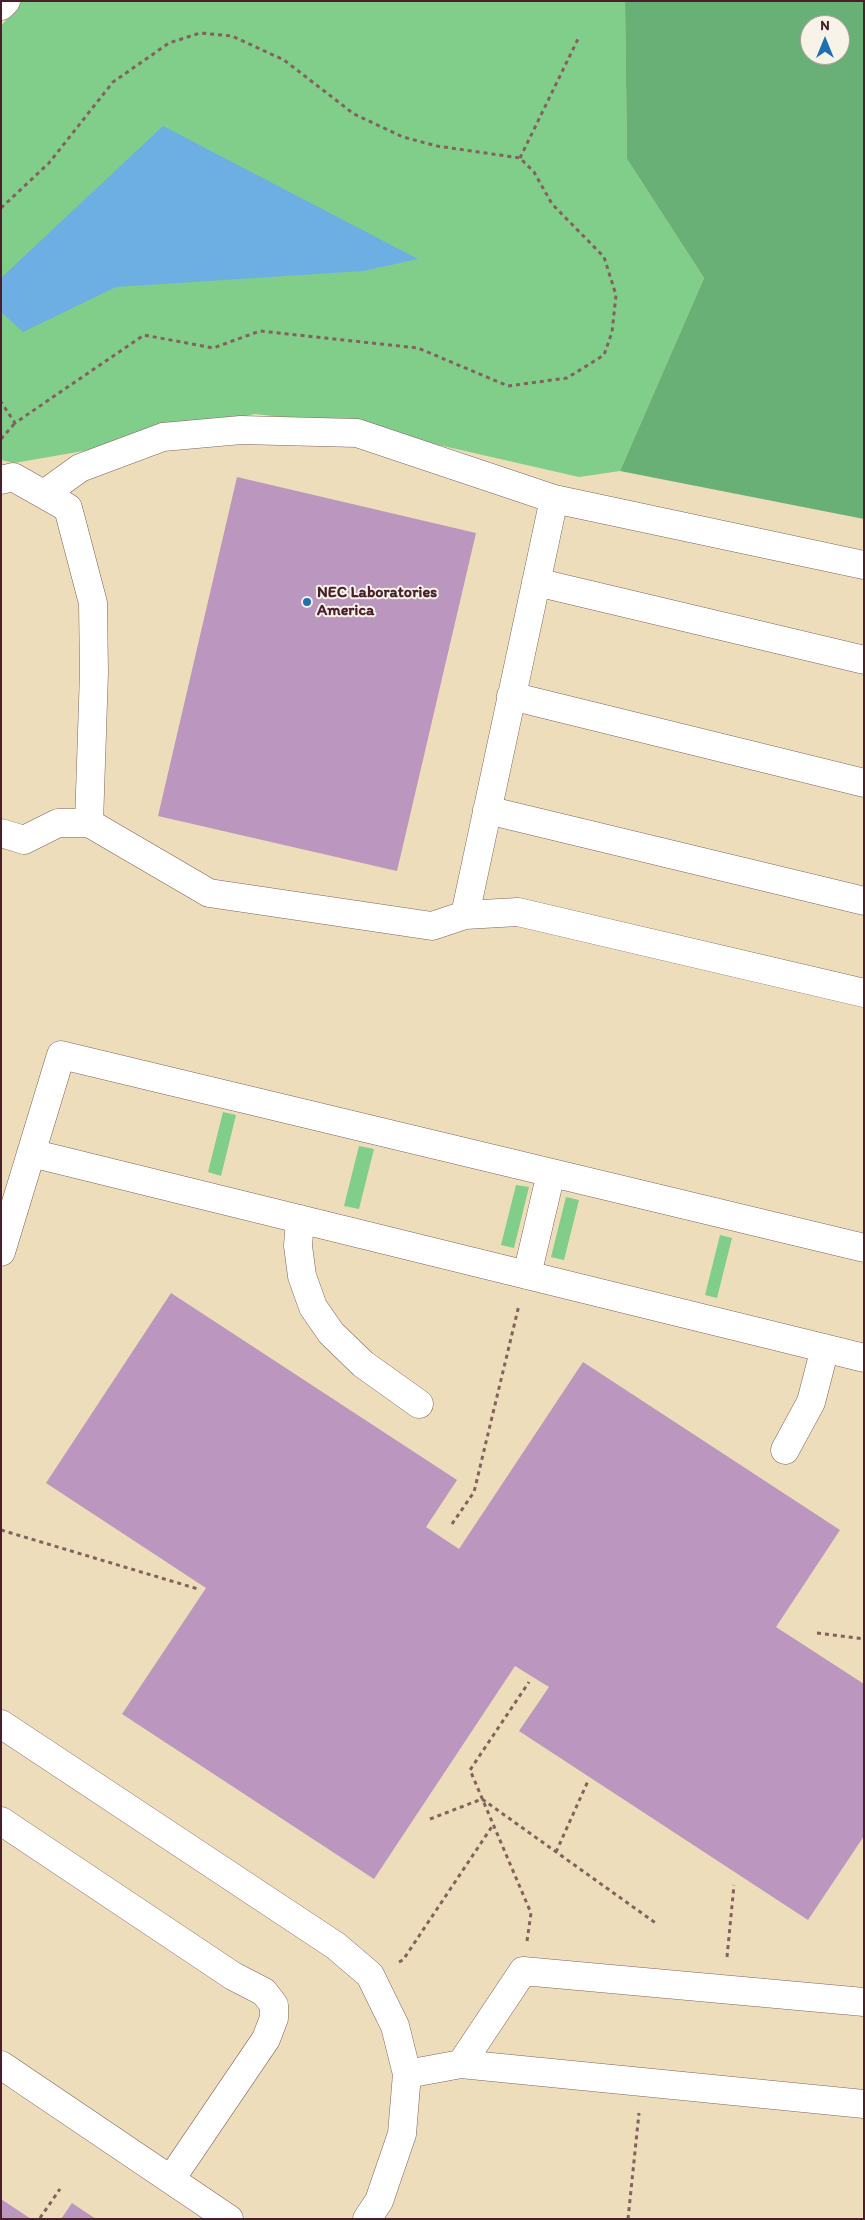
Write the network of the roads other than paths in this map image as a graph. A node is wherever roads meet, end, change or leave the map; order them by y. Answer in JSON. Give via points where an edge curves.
{"nodes":[{"id":1,"x":6,"y":1,"type":"edge"},
{"id":2,"x":1,"y":6,"type":"edge"},
{"id":3,"x":1,"y":480,"type":"edge"},
{"id":4,"x":44,"y":494,"type":"junction"},
{"id":5,"x":554,"y":499,"type":"junction"},
{"id":6,"x":864,"y":566,"type":"edge"},
{"id":7,"x":536,"y":582,"type":"junction"},
{"id":8,"x":864,"y":660,"type":"edge"},
{"id":9,"x":512,"y":696,"type":"junction"},
{"id":10,"x":864,"y":783,"type":"edge"},
{"id":11,"x":487,"y":810,"type":"junction"},
{"id":12,"x":90,"y":823,"type":"junction"},
{"id":13,"x":1,"y":833,"type":"edge"},
{"id":14,"x":864,"y":901,"type":"edge"},
{"id":15,"x":464,"y":915,"type":"junction"},
{"id":16,"x":864,"y":993,"type":"edge"},
{"id":17,"x":32,"y":1153,"type":"junction"},
{"id":18,"x":551,"y":1173,"type":"junction"},
{"id":19,"x":300,"y":1219,"type":"junction"},
{"id":20,"x":864,"y":1248,"type":"edge"},
{"id":21,"x":1,"y":1252,"type":"edge"},
{"id":22,"x":526,"y":1275,"type":"junction"},
{"id":23,"x":824,"y":1348,"type":"junction"},
{"id":24,"x":864,"y":1358,"type":"edge"},
{"id":25,"x":419,"y":1404,"type":"dead end"},
{"id":26,"x":785,"y":1450,"type":"dead end"},
{"id":27,"x":1,"y":1724,"type":"edge"},
{"id":28,"x":1,"y":1821,"type":"edge"},
{"id":29,"x":864,"y":2002,"type":"edge"},
{"id":30,"x":460,"y":2064,"type":"junction"},
{"id":31,"x":1,"y":2065,"type":"edge"},
{"id":32,"x":406,"y":2074,"type":"junction"},
{"id":33,"x":864,"y":2104,"type":"edge"},
{"id":34,"x":171,"y":2180,"type":"junction"},
{"id":35,"x":229,"y":2219,"type":"edge"},
{"id":36,"x":368,"y":2219,"type":"edge"}],
"edges":[{"from":1,"to":2,"type":"street"},
{"from":3,"to":4,"type":"street","via":[[13,477]]},
{"from":4,"to":5,"type":"street","via":[[80,468],[163,437],[241,430],[357,433]]},
{"from":4,"to":12,"type":"street","via":[[68,508],[93,603]]},
{"from":5,"to":6,"type":"street"},
{"from":5,"to":7,"type":"street"},
{"from":7,"to":8,"type":"street"},
{"from":7,"to":9,"type":"street"},
{"from":9,"to":10,"type":"street"},
{"from":9,"to":11,"type":"street"},
{"from":11,"to":14,"type":"street"},
{"from":11,"to":15,"type":"street"},
{"from":12,"to":13,"type":"street","via":[[58,823],[24,840]]},
{"from":12,"to":15,"type":"street","via":[[209,893],[432,926]]},
{"from":15,"to":16,"type":"street","via":[[518,912]]},
{"from":17,"to":18,"type":"street","via":[[61,1055]]},
{"from":17,"to":19,"type":"street"},
{"from":17,"to":21,"type":"street"},
{"from":18,"to":20,"type":"street"},
{"from":18,"to":22,"type":"street"},
{"from":19,"to":22,"type":"street"},
{"from":19,"to":25,"type":"street","via":[[298,1246],[302,1276],[313,1307],[331,1333],[363,1364]]},
{"from":22,"to":23,"type":"street"},
{"from":23,"to":24,"type":"street"},
{"from":23,"to":26,"type":"street","via":[[811,1402]]},
{"from":27,"to":32,"type":"street","via":[[336,1946],[370,1975],[395,2026]]},
{"from":28,"to":34,"type":"street","via":[[232,1976],[264,1992],[274,2005],[274,2018],[266,2039]]},
{"from":29,"to":30,"type":"street","via":[[523,1971]]},
{"from":30,"to":32,"type":"street"},
{"from":30,"to":33,"type":"street"},
{"from":31,"to":34,"type":"street"},
{"from":32,"to":36,"type":"street","via":[[402,2134],[379,2202]]},
{"from":34,"to":35,"type":"street"}]}
